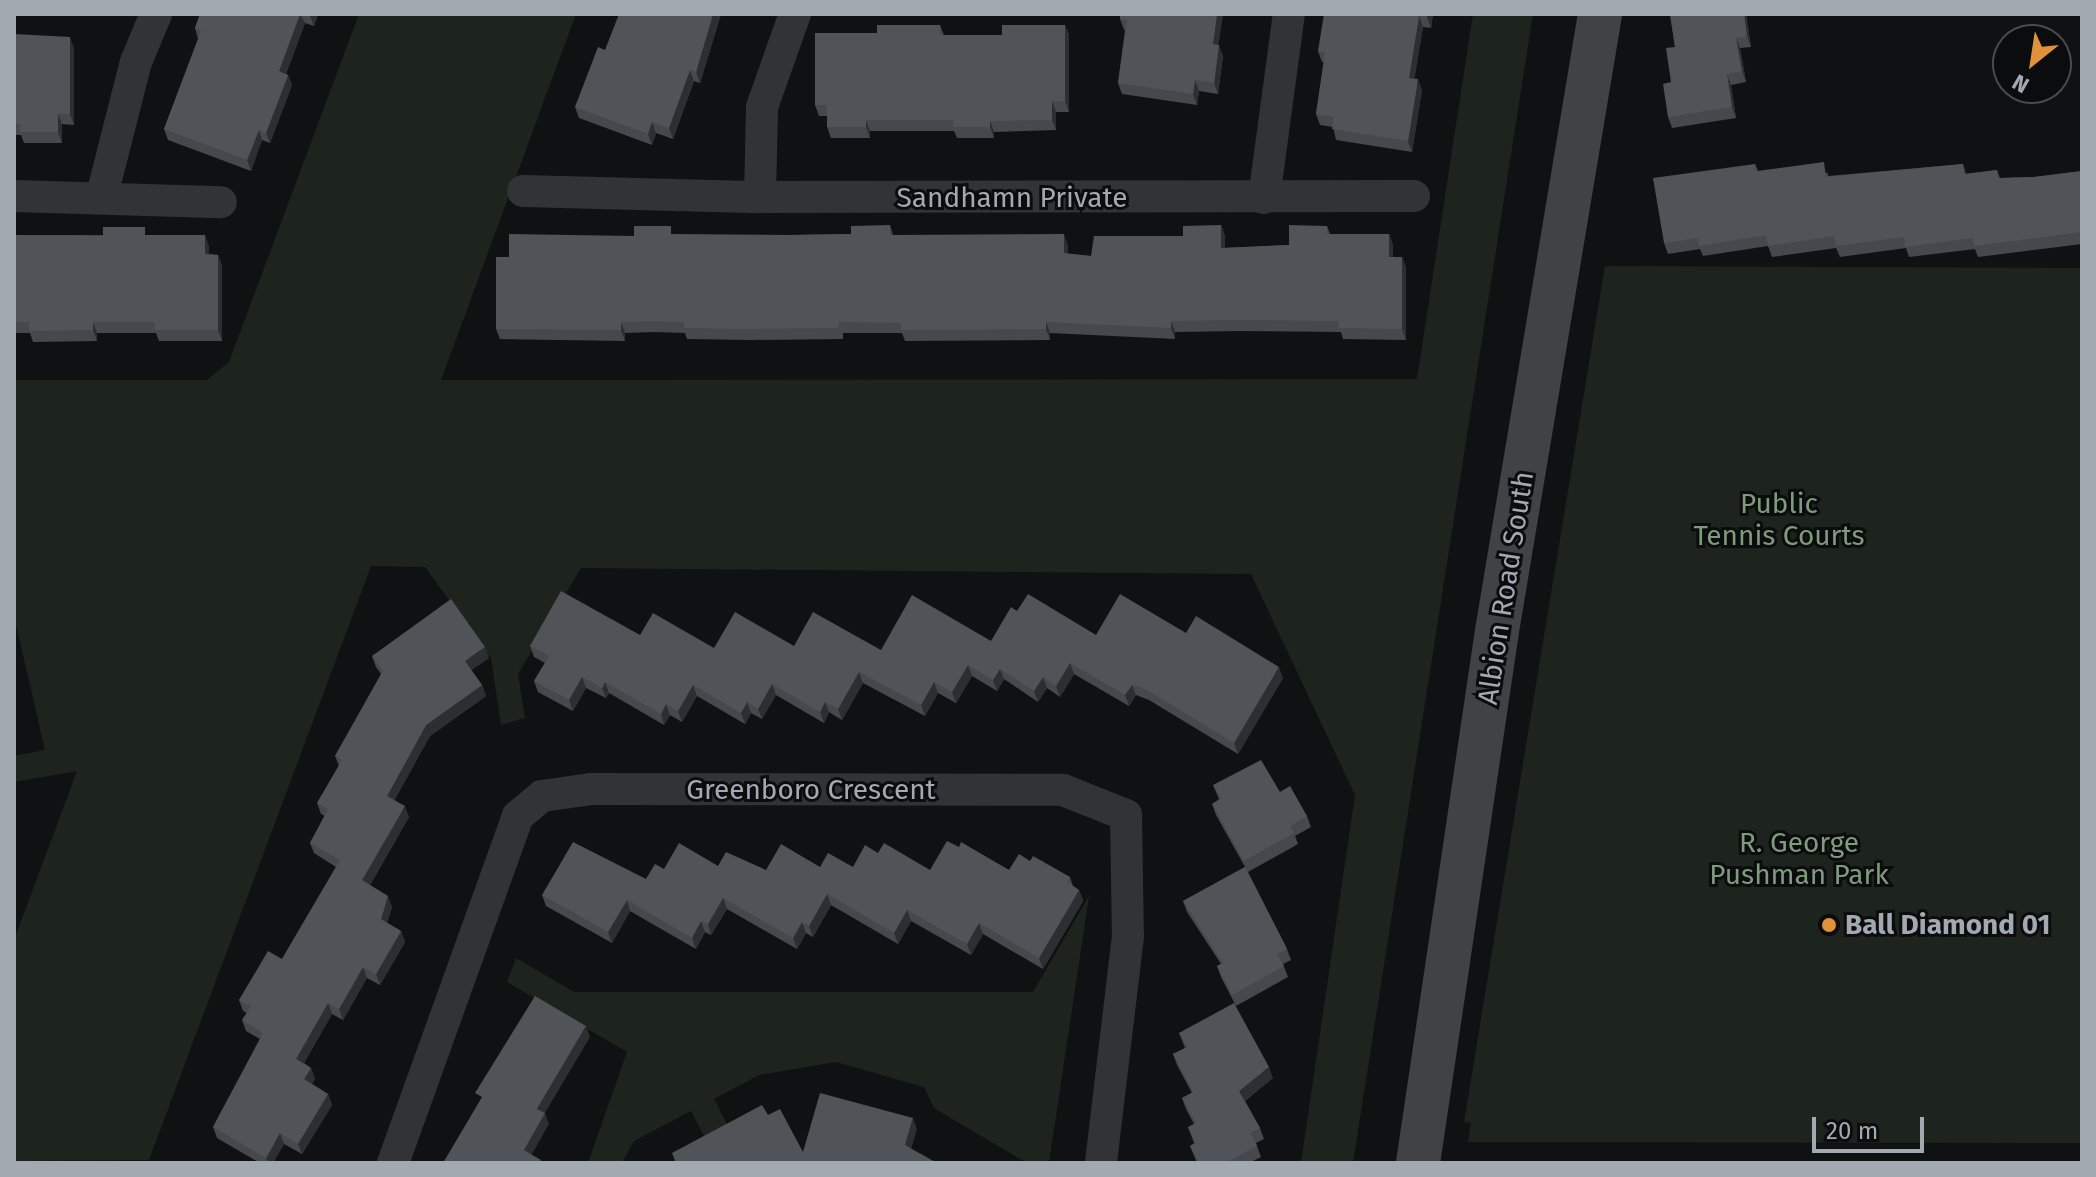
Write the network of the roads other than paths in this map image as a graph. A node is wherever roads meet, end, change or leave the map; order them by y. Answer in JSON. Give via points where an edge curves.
{"nodes":[{"id":1,"x":156,"y":14,"type":"edge"},
{"id":2,"x":795,"y":14,"type":"edge"},
{"id":3,"x":1289,"y":14,"type":"edge"},
{"id":4,"x":1600,"y":14,"type":"edge"},
{"id":5,"x":523,"y":191,"type":"dead end"},
{"id":6,"x":102,"y":195,"type":"junction"},
{"id":7,"x":14,"y":196,"type":"edge"},
{"id":8,"x":1414,"y":196,"type":"dead end"},
{"id":9,"x":760,"y":197,"type":"junction"},
{"id":10,"x":1264,"y":198,"type":"junction"},
{"id":11,"x":221,"y":202,"type":"dead end"},
{"id":12,"x":393,"y":1163,"type":"edge"},
{"id":13,"x":1101,"y":1163,"type":"edge"},
{"id":14,"x":1418,"y":1163,"type":"edge"}],
"edges":[{"from":1,"to":6,"type":"street","via":[[136,62]]},
{"from":2,"to":9,"type":"street","via":[[762,107]]},
{"from":3,"to":10,"type":"street"},
{"from":4,"to":14,"type":"street","name":"Albion Road South","via":[[1497,631]]},
{"from":5,"to":9,"type":"street","name":"Sandhamn Private"},
{"from":6,"to":7,"type":"street"},
{"from":6,"to":11,"type":"street"},
{"from":8,"to":10,"type":"street","name":"Sandhamn Private"},
{"from":9,"to":10,"type":"street","name":"Sandhamn Private"},
{"from":12,"to":13,"type":"street","name":"Greenboro Crescent","via":[[518,816],[542,796],[607,789],[1063,790],[1126,815],[1128,936]]}]}
